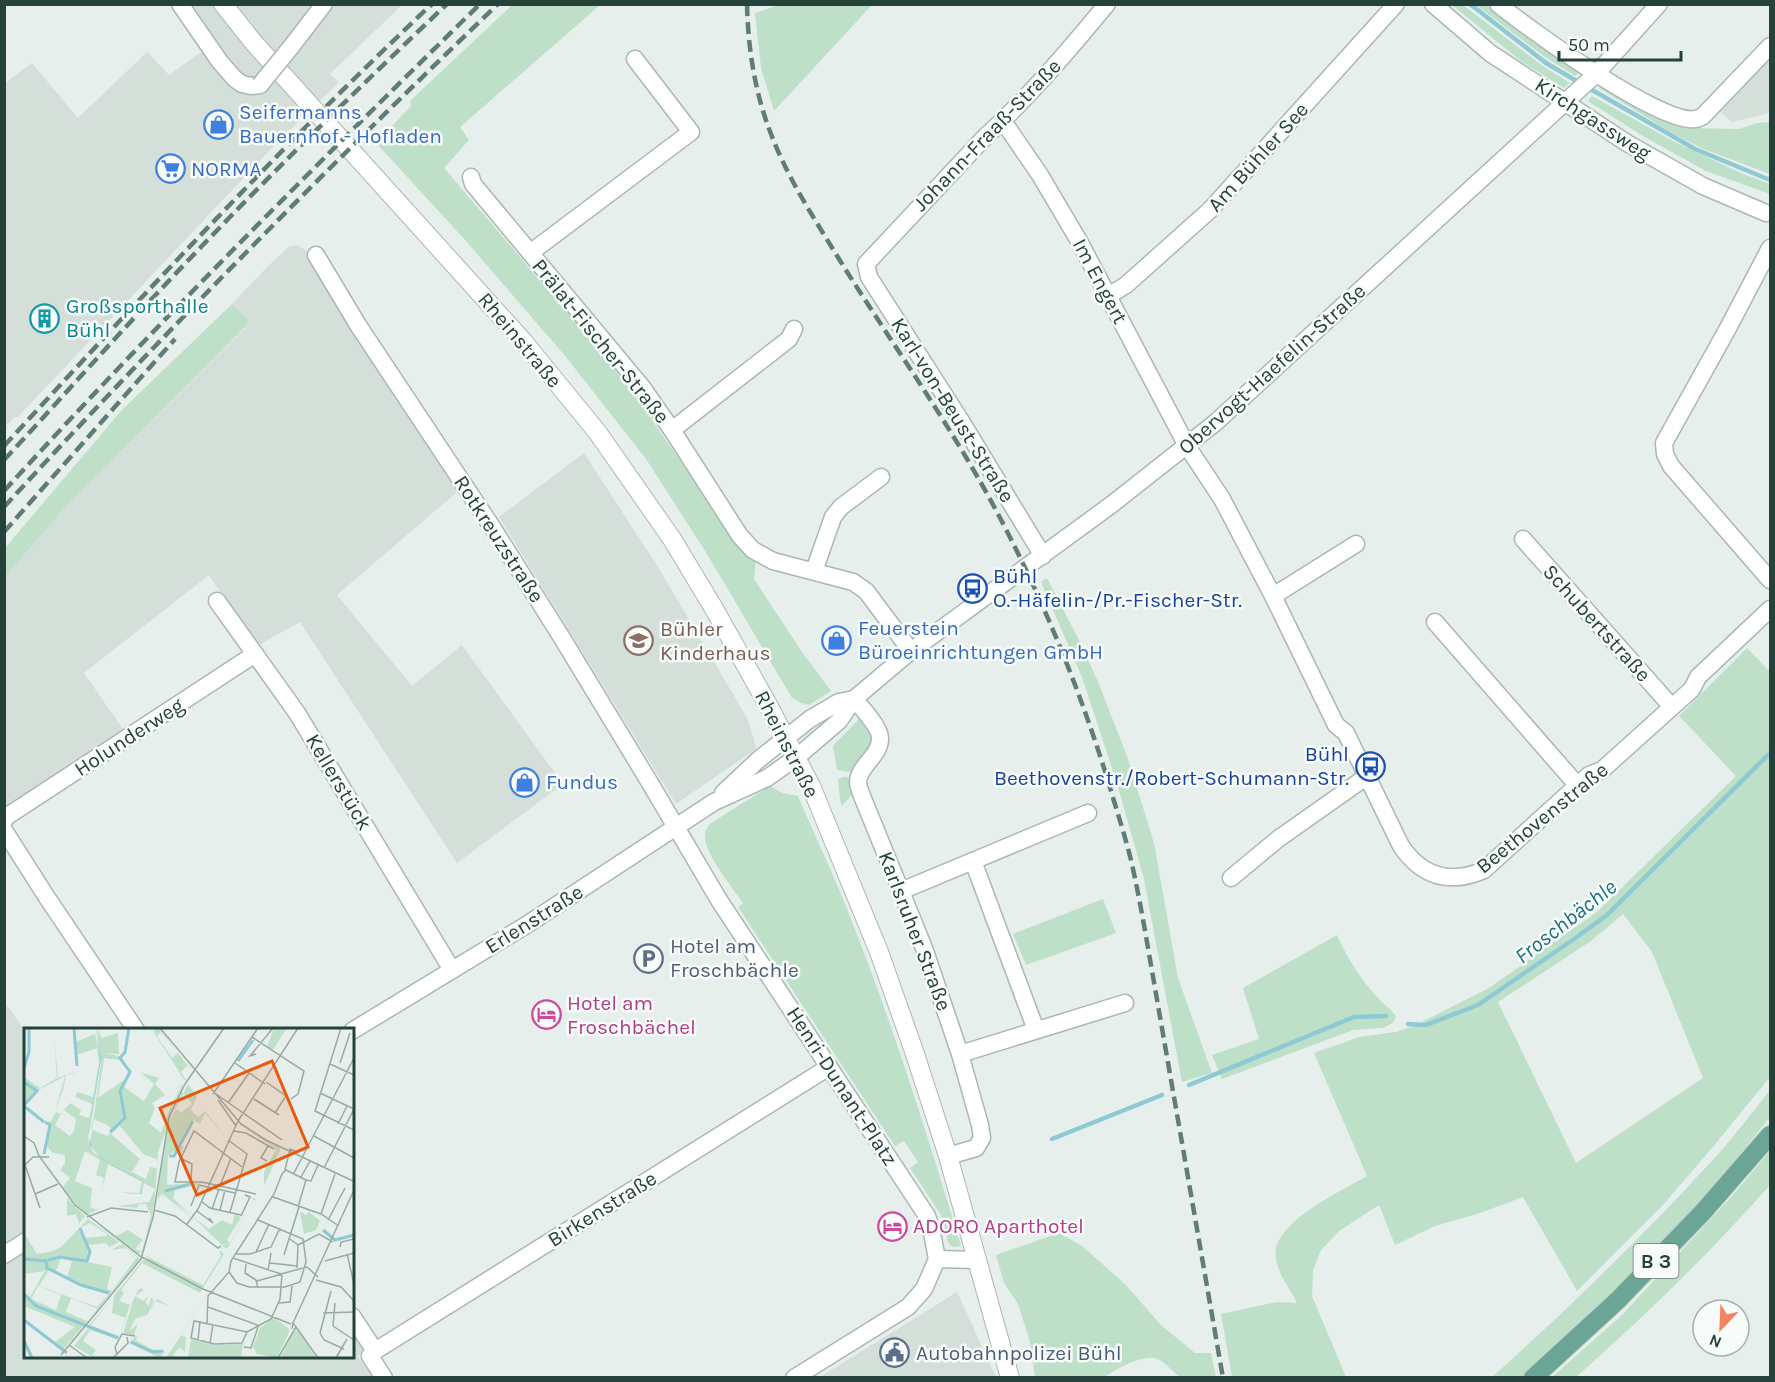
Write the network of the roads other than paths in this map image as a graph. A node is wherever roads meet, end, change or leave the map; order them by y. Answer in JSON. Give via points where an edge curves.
{"nodes":[{"id":1,"x":180,"y":4,"type":"edge"},
{"id":2,"x":223,"y":4,"type":"edge"},
{"id":3,"x":324,"y":4,"type":"edge"},
{"id":4,"x":1107,"y":4,"type":"edge"},
{"id":5,"x":1396,"y":4,"type":"edge"},
{"id":6,"x":1433,"y":4,"type":"edge"},
{"id":7,"x":1498,"y":4,"type":"edge"},
{"id":8,"x":1659,"y":4,"type":"edge"},
{"id":9,"x":1770,"y":46,"type":"edge"},
{"id":10,"x":635,"y":58,"type":"dead end"},
{"id":11,"x":1593,"y":76,"type":"junction"},
{"id":12,"x":1569,"y":99,"type":"junction"},
{"id":13,"x":1003,"y":121,"type":"junction"},
{"id":14,"x":471,"y":177,"type":"dead end"},
{"id":15,"x":1769,"y":216,"type":"edge"},
{"id":16,"x":1770,"y":248,"type":"edge"},
{"id":17,"x":530,"y":252,"type":"junction"},
{"id":18,"x":316,"y":255,"type":"dead end"},
{"id":19,"x":866,"y":264,"type":"joint"},
{"id":20,"x":1108,"y":296,"type":"junction"},
{"id":21,"x":794,"y":329,"type":"dead end"},
{"id":22,"x":672,"y":430,"type":"junction"},
{"id":23,"x":1187,"y":446,"type":"junction"},
{"id":24,"x":881,"y":477,"type":"dead end"},
{"id":25,"x":1523,"y":539,"type":"dead end"},
{"id":26,"x":1356,"y":544,"type":"dead end"},
{"id":27,"x":1043,"y":556,"type":"junction"},
{"id":28,"x":814,"y":571,"type":"junction"},
{"id":29,"x":1770,"y":580,"type":"edge"},
{"id":30,"x":1273,"y":596,"type":"junction"},
{"id":31,"x":217,"y":601,"type":"dead end"},
{"id":32,"x":1770,"y":609,"type":"edge"},
{"id":33,"x":1435,"y":622,"type":"dead end"},
{"id":34,"x":911,"y":651,"type":"junction"},
{"id":35,"x":255,"y":654,"type":"junction"},
{"id":36,"x":854,"y":699,"type":"junction"},
{"id":37,"x":1672,"y":707,"type":"junction"},
{"id":38,"x":786,"y":737,"type":"junction"},
{"id":39,"x":797,"y":757,"type":"junction"},
{"id":40,"x":1366,"y":777,"type":"junction"},
{"id":41,"x":1578,"y":786,"type":"junction"},
{"id":42,"x":714,"y":802,"type":"junction"},
{"id":43,"x":1088,"y":813,"type":"dead end"},
{"id":44,"x":4,"y":821,"type":"edge"},
{"id":45,"x":676,"y":828,"type":"junction"},
{"id":46,"x":4,"y":830,"type":"edge"},
{"id":47,"x":973,"y":861,"type":"junction"},
{"id":48,"x":1231,"y":878,"type":"dead end"},
{"id":49,"x":901,"y":891,"type":"junction"},
{"id":50,"x":452,"y":970,"type":"junction"},
{"id":51,"x":1125,"y":1003,"type":"dead end"},
{"id":52,"x":135,"y":1028,"type":"edge"},
{"id":53,"x":354,"y":1030,"type":"edge"},
{"id":54,"x":1036,"y":1030,"type":"junction"},
{"id":55,"x":960,"y":1053,"type":"junction"},
{"id":56,"x":830,"y":1067,"type":"junction"},
{"id":57,"x":1770,"y":1135,"type":"edge"},
{"id":58,"x":948,"y":1156,"type":"junction"},
{"id":59,"x":24,"y":1242,"type":"edge"},
{"id":60,"x":4,"y":1255,"type":"edge"},
{"id":61,"x":937,"y":1259,"type":"junction"},
{"id":62,"x":977,"y":1260,"type":"junction"},
{"id":63,"x":354,"y":1319,"type":"edge"},
{"id":64,"x":375,"y":1352,"type":"junction"},
{"id":65,"x":384,"y":1377,"type":"edge"},
{"id":66,"x":794,"y":1377,"type":"edge"},
{"id":67,"x":1010,"y":1377,"type":"edge"},
{"id":68,"x":1533,"y":1377,"type":"edge"}],
"edges":[{"from":1,"to":3,"type":"street","bridge":true,"via":[[220,62],[235,79],[251,87],[260,85]]},
{"from":2,"to":38,"type":"street","name":"Rheinstraße","via":[[523,341],[598,434],[672,539]]},
{"from":4,"to":13,"type":"street","name":"Johann-Fraaß-Straße"},
{"from":5,"to":20,"type":"street","name":"Am Bühler See","via":[[1210,210],[1126,285]]},
{"from":6,"to":12,"type":"street","name":"Kirchgassweg","via":[[1490,53]]},
{"from":7,"to":11,"type":"street"},
{"from":8,"to":11,"type":"street","name":"Obervogt-Haefelin-Straße"},
{"from":9,"to":11,"type":"street","via":[[1703,116],[1694,120],[1666,113]]},
{"from":10,"to":17,"type":"street","name":"Prälat-Fischer-Straße","via":[[691,132]]},
{"from":11,"to":12,"type":"street","name":"Obervogt-Haefelin-Straße"},
{"from":12,"to":15,"type":"street","name":"Kirchgassweg","via":[[1627,143],[1689,179]]},
{"from":12,"to":23,"type":"street","name":"Obervogt-Haefelin-Straße"},
{"from":13,"to":19,"type":"street","name":"Johann-Fraaß-Straße"},
{"from":13,"to":20,"type":"street","name":"Im Engert","via":[[1041,176]]},
{"from":14,"to":17,"type":"street","name":"Prälat-Fischer-Straße"},
{"from":16,"to":29,"type":"street","via":[[1664,443],[1671,466]]},
{"from":17,"to":22,"type":"street","name":"Prälat-Fischer-Straße","via":[[642,387]]},
{"from":18,"to":45,"type":"street","name":"Rotkreuzstraße","via":[[562,638]]},
{"from":19,"to":27,"type":"street","name":"Karl-von-Beust-Straße","via":[[869,277]]},
{"from":20,"to":23,"type":"street","name":"Im Engert"},
{"from":21,"to":22,"type":"street","name":"Prälat-Fischer-Straße","via":[[789,339]]},
{"from":22,"to":28,"type":"street","name":"Prälat-Fischer-Straße","via":[[753,550],[773,561]]},
{"from":23,"to":27,"type":"street","name":"Obervogt-Haefelin-Straße"},
{"from":23,"to":30,"type":"street","name":"Beethovenstraße","via":[[1222,499]]},
{"from":24,"to":28,"type":"street","via":[[833,517]]},
{"from":25,"to":37,"type":"street","name":"Schubertstraße"},
{"from":26,"to":30,"type":"street"},
{"from":27,"to":34,"type":"street","name":"Obervogt-Haefelin-Straße"},
{"from":28,"to":34,"type":"street","name":"Prälat-Fischer-Straße","via":[[853,582],[866,591]]},
{"from":30,"to":40,"type":"street","name":"Beethovenstraße"},
{"from":31,"to":35,"type":"street","name":"Kellerstück"},
{"from":32,"to":37,"type":"street","name":"Beethovenstraße"},
{"from":33,"to":41,"type":"street"},
{"from":34,"to":36,"type":"street","name":"Obervogt-Haefelin-Straße"},
{"from":35,"to":44,"type":"street","name":"Holunderweg"},
{"from":35,"to":50,"type":"street","name":"Kellerstück","via":[[297,713]]},
{"from":36,"to":38,"type":"street","name":"Obervogt-Haefelin-Straße","via":[[839,702]]},
{"from":36,"to":39,"type":"street","name":"Obervogt-Haefelin-Straße","via":[[839,721]]},
{"from":36,"to":49,"type":"street","name":"Karlsruher Straße","via":[[880,739],[858,783]]},
{"from":37,"to":41,"type":"street","name":"Beethovenstraße","via":[[1602,770],[1589,775]]},
{"from":38,"to":39,"type":"street","name":"Rheinstraße"},
{"from":38,"to":42,"type":"street","name":"Erlenstraße"},
{"from":39,"to":42,"type":"street","name":"Erlenstraße","via":[[766,778]]},
{"from":39,"to":58,"type":"street","name":"Rheinstraße","via":[[879,952]]},
{"from":40,"to":41,"type":"street","name":"Beethovenstraße","via":[[1410,858],[1427,871],[1454,879],[1484,870]]},
{"from":40,"to":48,"type":"street","via":[[1278,839]]},
{"from":42,"to":45,"type":"street","name":"Erlenstraße"},
{"from":43,"to":47,"type":"street"},
{"from":45,"to":50,"type":"street","name":"Erlenstraße"},
{"from":45,"to":56,"type":"street","name":"Henri-Dunant-Platz"},
{"from":46,"to":52,"type":"street"},
{"from":47,"to":49,"type":"street"},
{"from":47,"to":54,"type":"street"},
{"from":49,"to":55,"type":"street","name":"Karlsruher Straße"},
{"from":50,"to":53,"type":"street","name":"Erlenstraße"},
{"from":51,"to":54,"type":"street"},
{"from":54,"to":55,"type":"street"},
{"from":55,"to":58,"type":"street","name":"Karlsruher Straße","via":[[982,1138],[976,1148]]},
{"from":56,"to":61,"type":"street","name":"Henri-Dunant-Platz","via":[[927,1216]]},
{"from":56,"to":64,"type":"street","name":"Birkenstraße"},
{"from":57,"to":68,"type":"main road","number":"B 3","via":[[1617,1301]]},
{"from":58,"to":62,"type":"street","name":"Rheinstraße"},
{"from":59,"to":60,"type":"street"},
{"from":61,"to":62,"type":"street"},
{"from":61,"to":66,"type":"street","via":[[924,1289],[908,1307]]},
{"from":62,"to":67,"type":"street","name":"Rheinstraße"},
{"from":63,"to":64,"type":"street"},
{"from":64,"to":65,"type":"street","via":[[370,1356]]}]}
